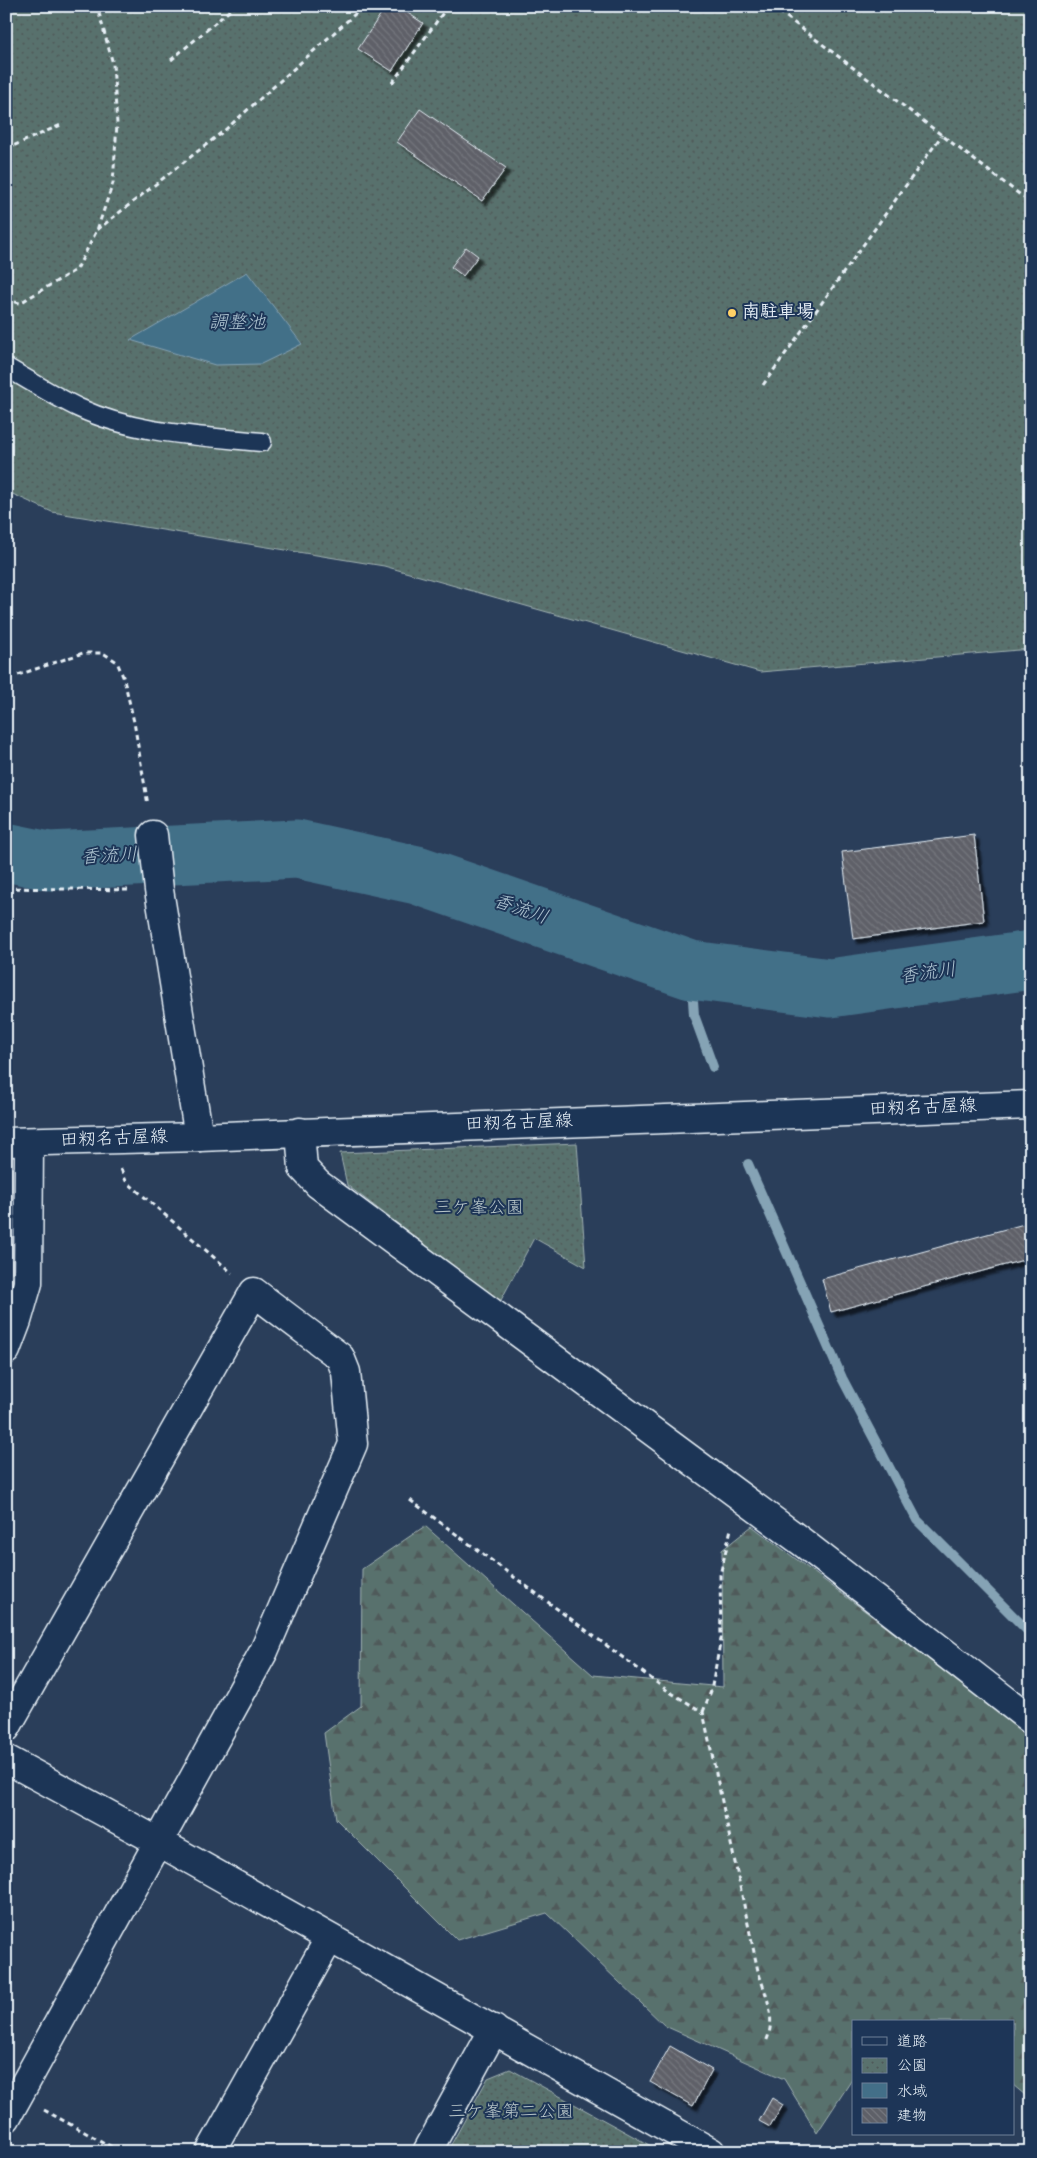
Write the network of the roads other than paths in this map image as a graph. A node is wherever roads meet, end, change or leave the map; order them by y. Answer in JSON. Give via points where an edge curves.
{"nodes":[{"id":1,"x":6,"y":366,"type":"edge"},
{"id":2,"x":262,"y":442,"type":"dead end"},
{"id":3,"x":153,"y":835,"type":"road end"},
{"id":4,"x":1031,"y":1105,"type":"edge"},
{"id":5,"x":300,"y":1132,"type":"junction"},
{"id":6,"x":198,"y":1137,"type":"junction"},
{"id":7,"x":18,"y":1142,"type":"edge"},
{"id":8,"x":6,"y":1350,"type":"edge"},
{"id":9,"x":1031,"y":1720,"type":"edge"},
{"id":10,"x":6,"y":1728,"type":"edge"},
{"id":11,"x":6,"y":1759,"type":"edge"},
{"id":12,"x":159,"y":1842,"type":"junction"},
{"id":13,"x":330,"y":1938,"type":"junction"},
{"id":14,"x":494,"y":2029,"type":"junction"},
{"id":15,"x":12,"y":2107,"type":"edge"},
{"id":16,"x":210,"y":2152,"type":"edge"},
{"id":17,"x":426,"y":2152,"type":"edge"},
{"id":18,"x":711,"y":2152,"type":"edge"}],
"edges":[{"from":1,"to":2,"type":"lane","via":[[80,408],[122,422],[188,436]]},
{"from":3,"to":6,"type":"street"},
{"from":4,"to":5,"type":"street","name":"田籾名古屋線"},
{"from":5,"to":6,"type":"street","name":"田籾名古屋線"},
{"from":5,"to":9,"type":"street","via":[[303,1168],[318,1184],[802,1542]]},
{"from":6,"to":7,"type":"street","name":"田籾名古屋線"},
{"from":7,"to":8,"type":"street","via":[[28,1283]]},
{"from":10,"to":12,"type":"street","via":[[254,1292],[340,1357],[346,1372],[353,1444],[264,1651]]},
{"from":11,"to":12,"type":"street"},
{"from":12,"to":13,"type":"street"},
{"from":12,"to":15,"type":"street"},
{"from":13,"to":14,"type":"street"},
{"from":13,"to":16,"type":"street"},
{"from":14,"to":17,"type":"street"},
{"from":14,"to":18,"type":"street"}]}
